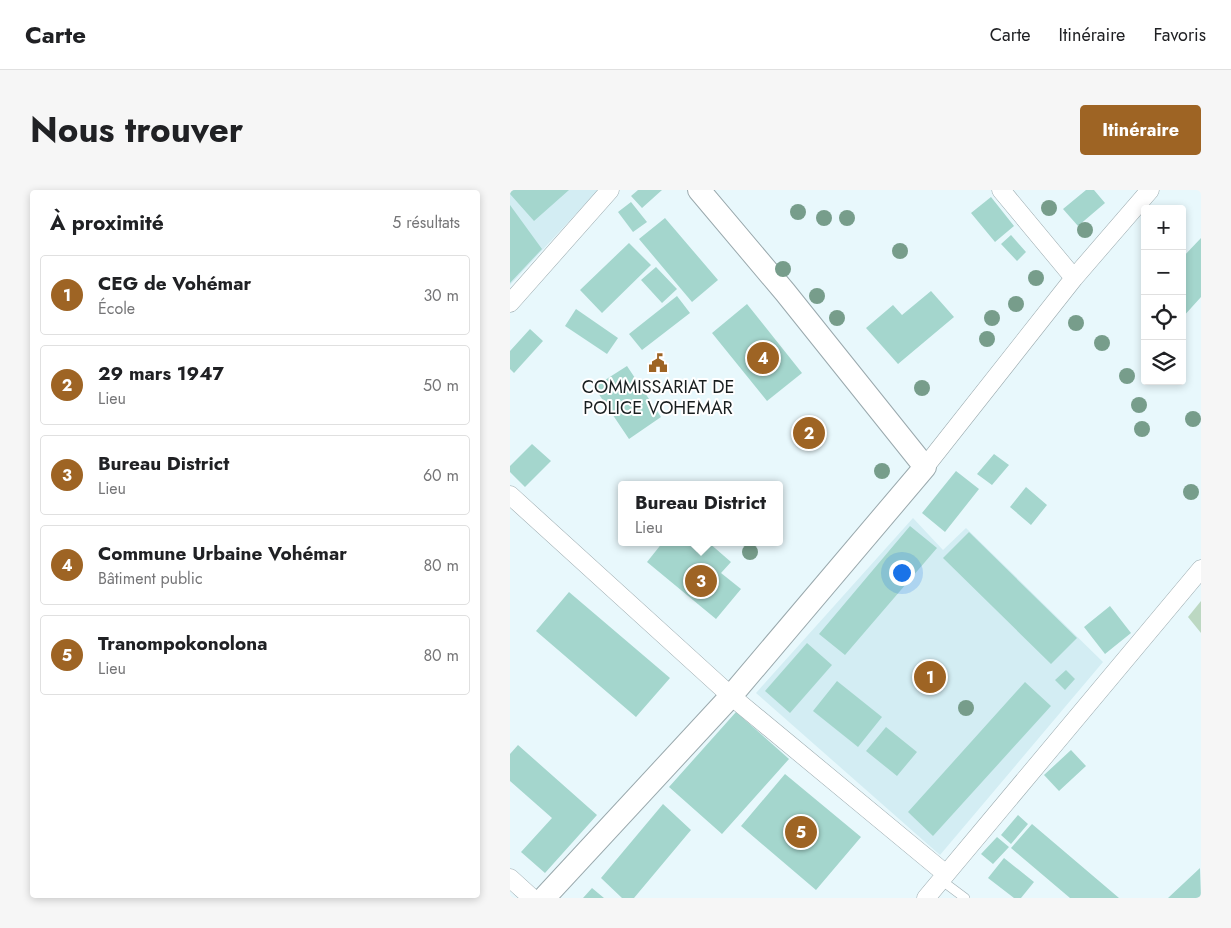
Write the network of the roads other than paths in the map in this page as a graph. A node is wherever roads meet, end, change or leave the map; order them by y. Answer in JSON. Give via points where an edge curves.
{"nodes":[{"id":1,"x":610,"y":190,"type":"edge"},
{"id":2,"x":699,"y":190,"type":"edge"},
{"id":3,"x":1002,"y":190,"type":"edge"},
{"id":4,"x":1150,"y":190,"type":"edge"},
{"id":5,"x":1074,"y":278,"type":"junction"},
{"id":6,"x":510,"y":303,"type":"edge"},
{"id":7,"x":925,"y":466,"type":"junction"},
{"id":8,"x":510,"y":495,"type":"edge"},
{"id":9,"x":1201,"y":569,"type":"edge"},
{"id":10,"x":730,"y":696,"type":"junction"},
{"id":11,"x":944,"y":877,"type":"junction"},
{"id":12,"x":510,"y":878,"type":"edge"},
{"id":13,"x":532,"y":898,"type":"edge"},
{"id":14,"x":544,"y":898,"type":"edge"},
{"id":15,"x":926,"y":898,"type":"edge"},
{"id":16,"x":965,"y":898,"type":"edge"}],
"edges":[{"from":1,"to":6,"type":"street"},
{"from":2,"to":7,"type":"street"},
{"from":3,"to":5,"type":"street"},
{"from":4,"to":5,"type":"street"},
{"from":5,"to":7,"type":"street"},
{"from":7,"to":10,"type":"street"},
{"from":8,"to":10,"type":"street"},
{"from":9,"to":11,"type":"street"},
{"from":10,"to":11,"type":"street"},
{"from":10,"to":14,"type":"street"},
{"from":11,"to":15,"type":"street"},
{"from":11,"to":16,"type":"lane"},
{"from":12,"to":13,"type":"street"}]}
